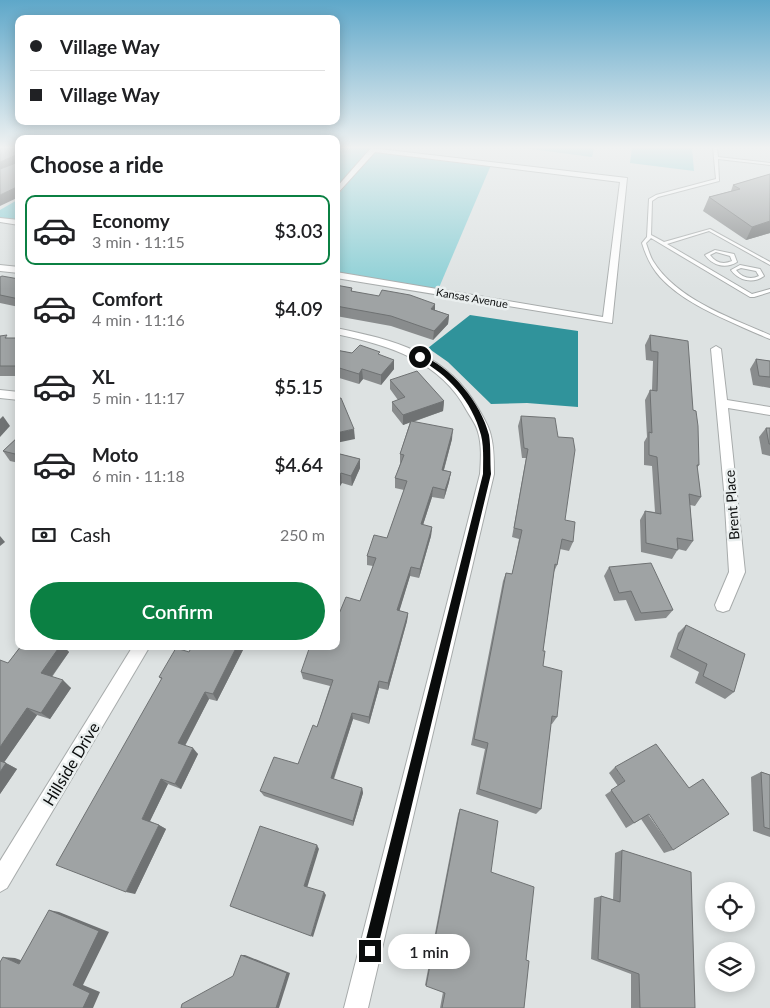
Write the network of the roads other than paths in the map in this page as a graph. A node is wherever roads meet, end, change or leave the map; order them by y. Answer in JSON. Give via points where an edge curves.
{"nodes":[{"id":1,"x":622,"y":195,"type":"edge"},
{"id":2,"x":662,"y":195,"type":"edge"},
{"id":3,"x":3,"y":220,"type":"dead end"},
{"id":4,"x":15,"y":222,"type":"edge"},
{"id":5,"x":649,"y":235,"type":"junction"},
{"id":6,"x":664,"y":243,"type":"junction"},
{"id":7,"x":770,"y":264,"type":"edge"},
{"id":8,"x":735,"y":265,"type":"junction"},
{"id":9,"x":0,"y":268,"type":"edge"},
{"id":10,"x":15,"y":270,"type":"edge"},
{"id":11,"x":712,"y":273,"type":"junction"},
{"id":12,"x":340,"y":275,"type":"edge"},
{"id":13,"x":770,"y":290,"type":"edge"},
{"id":14,"x":340,"y":332,"type":"edge"},
{"id":15,"x":770,"y":336,"type":"edge"},
{"id":16,"x":716,"y":349,"type":"dead end"},
{"id":17,"x":0,"y":394,"type":"edge"},
{"id":18,"x":15,"y":396,"type":"edge"},
{"id":19,"x":723,"y":403,"type":"junction"},
{"id":20,"x":770,"y":411,"type":"edge"},
{"id":21,"x":722,"y":605,"type":"dead end"},
{"id":22,"x":140,"y":650,"type":"edge"},
{"id":23,"x":0,"y":881,"type":"edge"},
{"id":24,"x":356,"y":1008,"type":"edge"}],
"edges":[{"from":1,"to":12,"type":"street","name":"Kansas Avenue","via":[[608,321]]},
{"from":2,"to":5,"type":"lane","via":[[650,200]]},
{"from":3,"to":4,"type":"street"},
{"from":5,"to":6,"type":"lane"},
{"from":5,"to":15,"type":"lane","via":[[644,243],[646,255],[671,285],[695,301]]},
{"from":6,"to":7,"type":"lane","via":[[708,230]]},
{"from":6,"to":11,"type":"lane"},
{"from":8,"to":8,"type":"lane","via":[[736,259],[728,253],[714,251],[708,255],[717,263]]},
{"from":8,"to":8,"type":"lane","via":[[733,270],[739,276],[753,280],[762,276],[754,268]]},
{"from":8,"to":11,"type":"lane"},
{"from":9,"to":10,"type":"street"},
{"from":11,"to":13,"type":"lane","via":[[752,296]]},
{"from":14,"to":24,"type":"street","via":[[401,347],[436,365],[451,378],[464,392],[485,435],[487,474]]},
{"from":16,"to":19,"type":"street","name":"Brent Place"},
{"from":17,"to":18,"type":"street"},
{"from":19,"to":20,"type":"street"},
{"from":19,"to":21,"type":"street","name":"Brent Place","via":[[736,572]]},
{"from":22,"to":23,"type":"street","name":"Hillside Drive"}]}
